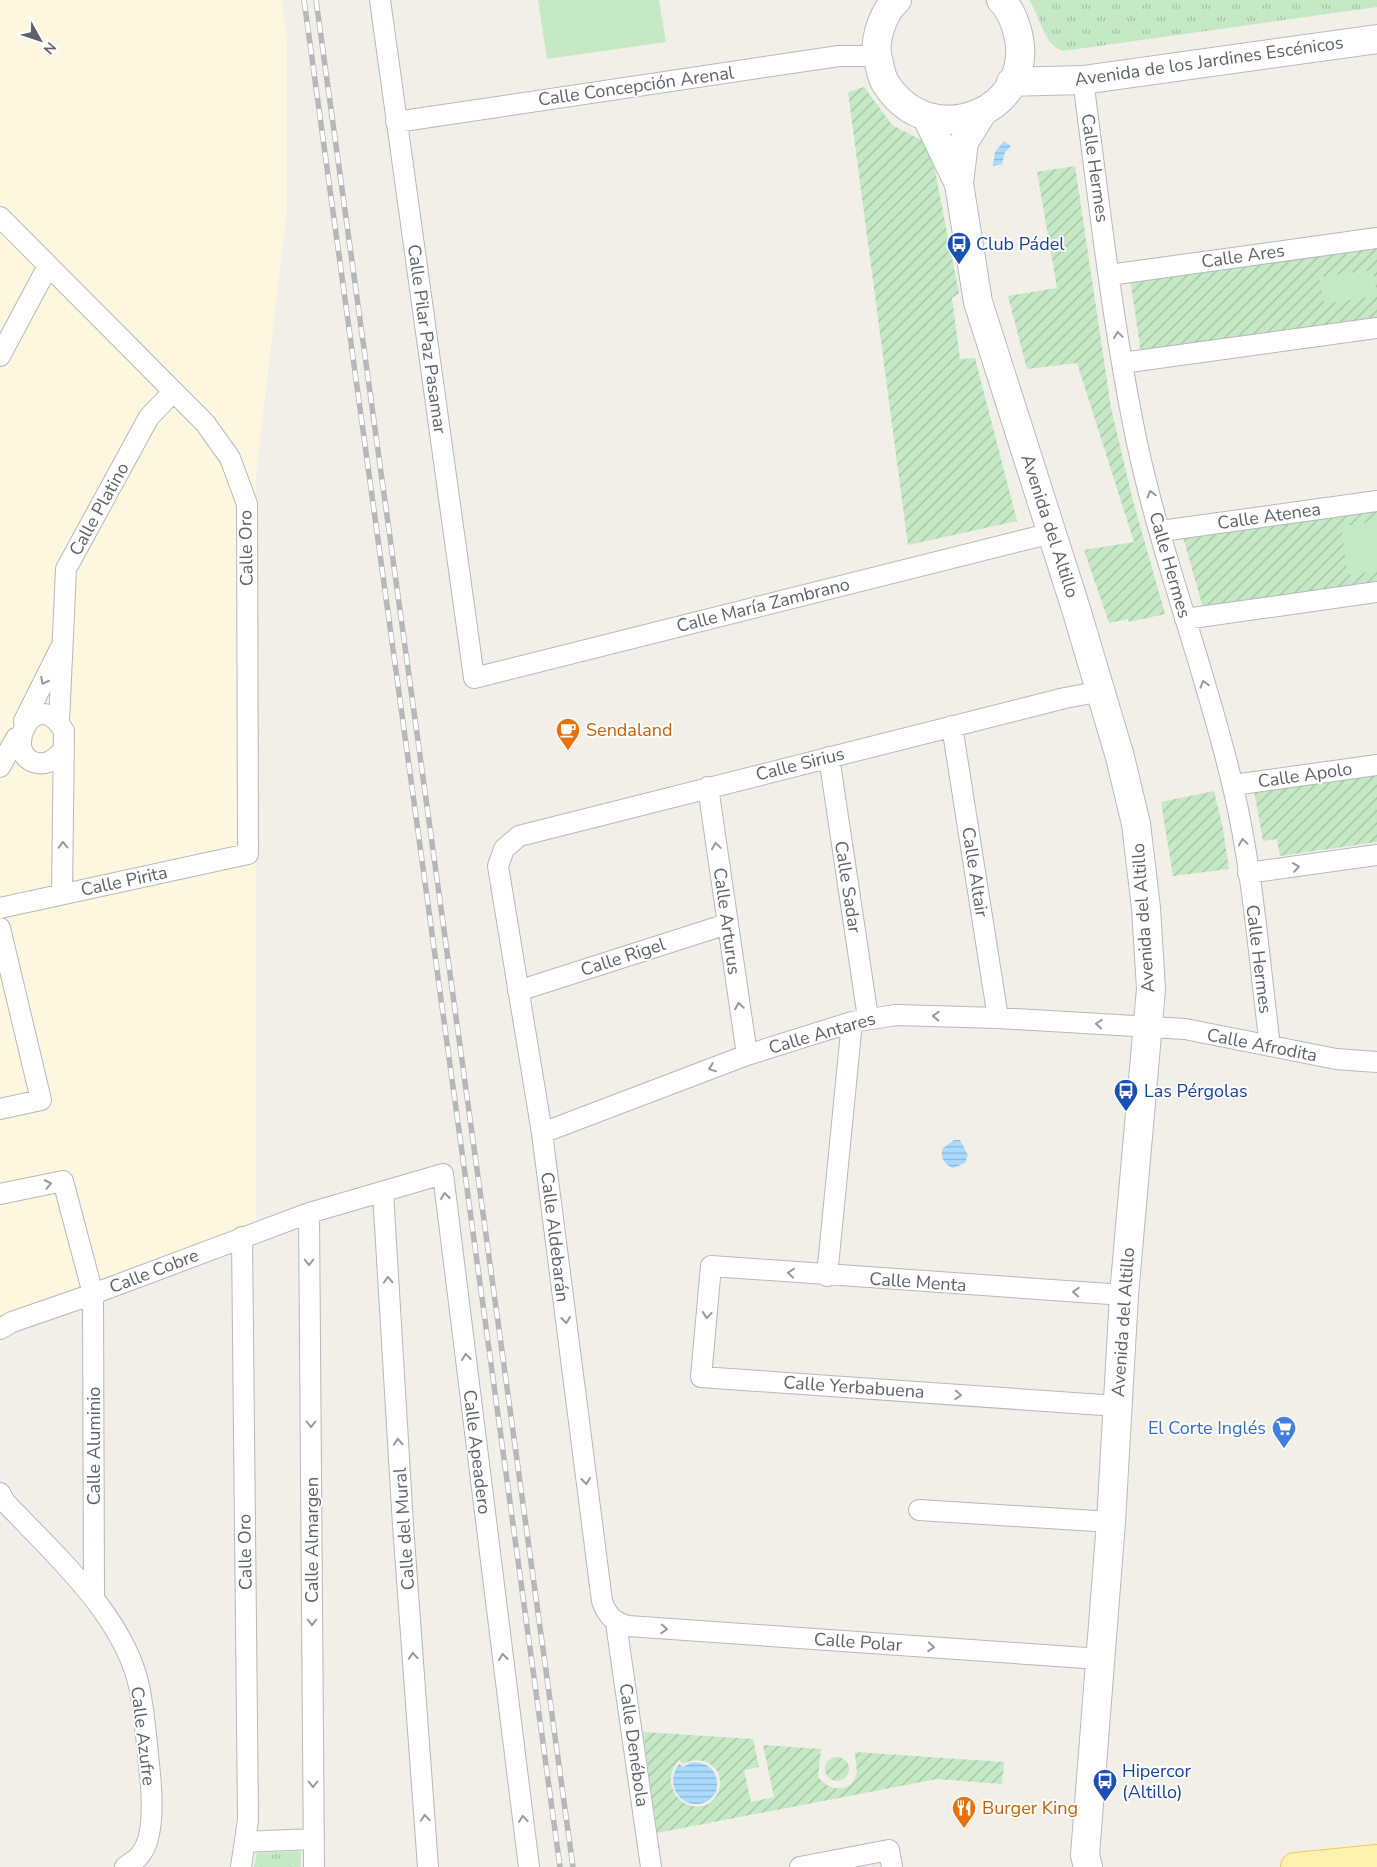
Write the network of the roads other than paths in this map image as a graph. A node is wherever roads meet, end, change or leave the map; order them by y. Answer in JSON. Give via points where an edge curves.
{"nodes":[{"id":1,"x":380,"y":0,"type":"edge"},
{"id":2,"x":897,"y":0,"type":"edge"},
{"id":3,"x":1001,"y":0,"type":"edge"},
{"id":4,"x":1377,"y":39,"type":"edge"},
{"id":5,"x":877,"y":56,"type":"junction"},
{"id":6,"x":1083,"y":80,"type":"junction"},
{"id":7,"x":1011,"y":82,"type":"junction"},
{"id":8,"x":982,"y":113,"type":"junction"},
{"id":9,"x":927,"y":118,"type":"junction"},
{"id":10,"x":396,"y":122,"type":"junction"},
{"id":11,"x":958,"y":184,"type":"junction"},
{"id":12,"x":0,"y":217,"type":"edge"},
{"id":13,"x":1377,"y":238,"type":"edge"},
{"id":14,"x":48,"y":266,"type":"junction"},
{"id":15,"x":1109,"y":274,"type":"junction"},
{"id":16,"x":1377,"y":328,"type":"edge"},
{"id":17,"x":0,"y":356,"type":"edge"},
{"id":18,"x":1122,"y":363,"type":"junction"},
{"id":19,"x":173,"y":392,"type":"junction"},
{"id":20,"x":1377,"y":502,"type":"edge"},
{"id":21,"x":1161,"y":532,"type":"junction"},
{"id":22,"x":1052,"y":533,"type":"junction"},
{"id":23,"x":1377,"y":592,"type":"edge"},
{"id":24,"x":1185,"y":618,"type":"junction"},
{"id":25,"x":64,"y":641,"type":"junction"},
{"id":26,"x":474,"y":678,"type":"joint"},
{"id":27,"x":1102,"y":691,"type":"junction"},
{"id":28,"x":59,"y":722,"type":"junction"},
{"id":29,"x":952,"y":726,"type":"junction"},
{"id":30,"x":20,"y":729,"type":"junction"},
{"id":31,"x":62,"y":750,"type":"junction"},
{"id":32,"x":829,"y":757,"type":"junction"},
{"id":33,"x":1377,"y":766,"type":"edge"},
{"id":34,"x":0,"y":767,"type":"edge"},
{"id":35,"x":1233,"y":786,"type":"junction"},
{"id":36,"x":708,"y":787,"type":"junction"},
{"id":37,"x":504,"y":849,"type":"joint"},
{"id":38,"x":248,"y":854,"type":"joint"},
{"id":39,"x":1377,"y":855,"type":"edge"},
{"id":40,"x":1248,"y":873,"type":"junction"},
{"id":41,"x":62,"y":894,"type":"junction"},
{"id":42,"x":0,"y":908,"type":"edge"},
{"id":43,"x":727,"y":924,"type":"junction"},
{"id":44,"x":0,"y":928,"type":"edge"},
{"id":45,"x":518,"y":991,"type":"junction"},
{"id":46,"x":998,"y":1018,"type":"junction"},
{"id":47,"x":860,"y":1020,"type":"junction"},
{"id":48,"x":1147,"y":1028,"type":"junction"},
{"id":49,"x":1270,"y":1046,"type":"junction"},
{"id":50,"x":747,"y":1054,"type":"junction"},
{"id":51,"x":1377,"y":1062,"type":"edge"},
{"id":52,"x":0,"y":1109,"type":"edge"},
{"id":53,"x":542,"y":1133,"type":"junction"},
{"id":54,"x":383,"y":1192,"type":"junction"},
{"id":55,"x":0,"y":1194,"type":"edge"},
{"id":56,"x":309,"y":1213,"type":"junction"},
{"id":57,"x":242,"y":1237,"type":"junction"},
{"id":58,"x":711,"y":1266,"type":"joint"},
{"id":59,"x":827,"y":1276,"type":"junction"},
{"id":60,"x":93,"y":1294,"type":"junction"},
{"id":61,"x":1124,"y":1295,"type":"junction"},
{"id":62,"x":0,"y":1329,"type":"edge"},
{"id":63,"x":1117,"y":1406,"type":"junction"},
{"id":64,"x":0,"y":1493,"type":"edge"},
{"id":65,"x":919,"y":1510,"type":"dead end"},
{"id":66,"x":1111,"y":1522,"type":"junction"},
{"id":67,"x":94,"y":1597,"type":"junction"},
{"id":68,"x":616,"y":1622,"type":"junction"},
{"id":69,"x":1100,"y":1659,"type":"junction"},
{"id":70,"x":314,"y":1839,"type":"junction"},
{"id":71,"x":245,"y":1842,"type":"junction"},
{"id":72,"x":1377,"y":1859,"type":"edge"},
{"id":73,"x":1082,"y":1863,"type":"edge"},
{"id":74,"x":125,"y":1867,"type":"edge"},
{"id":75,"x":241,"y":1867,"type":"edge"},
{"id":76,"x":314,"y":1867,"type":"edge"},
{"id":77,"x":428,"y":1867,"type":"edge"},
{"id":78,"x":529,"y":1867,"type":"edge"},
{"id":79,"x":651,"y":1867,"type":"edge"},
{"id":80,"x":800,"y":1867,"type":"edge"},
{"id":81,"x":892,"y":1867,"type":"edge"},
{"id":82,"x":1295,"y":1867,"type":"edge"}],
"edges":[{"from":1,"to":10,"type":"street","name":"Calle Pilar Paz Pasamar"},
{"from":2,"to":5,"type":"street","name":"Avenida del Altillo","via":[[880,28]]},
{"from":3,"to":7,"type":"street","name":"Avenida del Altillo","via":[[1013,16],[1020,43],[1017,71]]},
{"from":4,"to":6,"type":"street","name":"Avenida de los Jardines Escénicos"},
{"from":5,"to":9,"type":"street","name":"Avenida del Altillo","via":[[884,83],[902,105]]},
{"from":5,"to":10,"type":"street","name":"Calle Concepción Arenal","via":[[839,56]]},
{"from":6,"to":7,"type":"street","name":"Avenida de los Jardines Escénicos"},
{"from":6,"to":15,"type":"street","name":"Calle Hermes"},
{"from":7,"to":8,"type":"street","name":"Avenida del Altillo","via":[[996,104]]},
{"from":8,"to":9,"type":"street","name":"Avenida del Altillo","via":[[955,121]]},
{"from":8,"to":11,"type":"street","name":"Avenida del Altillo","via":[[964,142]]},
{"from":9,"to":11,"type":"street","name":"Avenida del Altillo"},
{"from":10,"to":26,"type":"street","name":"Calle Pilar Paz Pasamar"},
{"from":11,"to":22,"type":"street","name":"Avenida del Altillo","via":[[978,302]]},
{"from":12,"to":14,"type":"street","name":"Calle Oro"},
{"from":13,"to":15,"type":"street","name":"Calle Ares"},
{"from":14,"to":17,"type":"street"},
{"from":14,"to":19,"type":"street","name":"Calle Oro"},
{"from":18,"to":15,"type":"street","name":"Calle Hermes","one_way":true},
{"from":16,"to":18,"type":"street"},
{"from":21,"to":18,"type":"street","name":"Calle Hermes","one_way":true,"via":[[1138,445]]},
{"from":19,"to":25,"type":"street","name":"Calle Platino","via":[[149,417],[66,569]]},
{"from":19,"to":38,"type":"street","name":"Calle Oro","via":[[205,423],[230,458],[246,504]]},
{"from":20,"to":21,"type":"street","name":"Calle Atenea"},
{"from":21,"to":24,"type":"street","name":"Calle Hermes"},
{"from":22,"to":26,"type":"street","name":"Calle María Zambrano"},
{"from":22,"to":27,"type":"street","name":"Avenida del Altillo"},
{"from":23,"to":24,"type":"street"},
{"from":35,"to":24,"type":"street","name":"Calle Hermes","one_way":true},
{"from":25,"to":28,"type":"street","name":"Calle Platino"},
{"from":25,"to":30,"type":"street","name":"Calle Platino","one_way":true},
{"from":27,"to":29,"type":"street","name":"Calle Sirius"},
{"from":27,"to":48,"type":"street","name":"Avenida del Altillo","via":[[1136,824],[1151,980]]},
{"from":28,"to":30,"type":"street","via":[[42,714]]},
{"from":28,"to":31,"type":"street","via":[[64,731]]},
{"from":29,"to":32,"type":"street","name":"Calle Sirius"},
{"from":29,"to":46,"type":"street","name":"Calle Altair"},
{"from":30,"to":31,"type":"street","via":[[17,747],[30,762],[48,763]]},
{"from":30,"to":34,"type":"street","name":"Calle Platino"},
{"from":41,"to":31,"type":"street","one_way":true},
{"from":32,"to":36,"type":"street","name":"Calle Sirius"},
{"from":32,"to":47,"type":"street","name":"Calle Sadar"},
{"from":33,"to":35,"type":"street","name":"Calle Apolo"},
{"from":40,"to":35,"type":"street","name":"Calle Hermes","one_way":true},
{"from":36,"to":37,"type":"street","name":"Calle Sirius","via":[[519,836]]},
{"from":43,"to":36,"type":"street","name":"Calle Arturus","one_way":true},
{"from":37,"to":45,"type":"street","name":"Calle Aldebarán","via":[[498,866]]},
{"from":38,"to":41,"type":"street","name":"Calle Pirita"},
{"from":40,"to":39,"type":"street","one_way":true},
{"from":40,"to":49,"type":"street","name":"Calle Hermes"},
{"from":41,"to":42,"type":"street","name":"Calle Pirita"},
{"from":43,"to":45,"type":"street","name":"Calle Rigel"},
{"from":50,"to":43,"type":"street","name":"Calle Arturus","one_way":true},
{"from":44,"to":52,"type":"street","via":[[42,1100]]},
{"from":45,"to":53,"type":"street","name":"Calle Aldebarán"},
{"from":46,"to":47,"type":"street","name":"Calle Antares","one_way":true,"via":[[896,1014]]},
{"from":48,"to":46,"type":"street","name":"Calle Antares","one_way":true},
{"from":47,"to":50,"type":"street","name":"Calle Antares"},
{"from":47,"to":59,"type":"street","name":"Calle Sadar"},
{"from":48,"to":49,"type":"street","name":"Calle Afrodita","via":[[1185,1029]]},
{"from":48,"to":61,"type":"street","name":"Avenida del Altillo"},
{"from":49,"to":51,"type":"street","name":"Calle Afrodita","via":[[1336,1060]]},
{"from":50,"to":53,"type":"street","name":"Calle Antares","one_way":true},
{"from":53,"to":68,"type":"street","name":"Calle Aldebarán","one_way":true,"via":[[602,1601],[606,1613]]},
{"from":54,"to":56,"type":"street","name":"Calle Apeadero"},
{"from":77,"to":54,"type":"street","name":"Calle del Mural","one_way":true},
{"from":78,"to":54,"type":"street","name":"Calle Apeadero","one_way":true,"via":[[443,1174]]},
{"from":55,"to":60,"type":"street","name":"Calle Aluminio","one_way":true,"via":[[63,1181]]},
{"from":56,"to":57,"type":"street","name":"Calle Cobre"},
{"from":56,"to":70,"type":"street","name":"Calle Almargen","one_way":true},
{"from":57,"to":60,"type":"street","name":"Calle Cobre"},
{"from":57,"to":71,"type":"street","name":"Calle Oro","via":[[248,1810]]},
{"from":59,"to":58,"type":"street","name":"Calle Menta","one_way":true},
{"from":58,"to":63,"type":"street","name":"Calle Yerbabuena","one_way":true,"via":[[701,1377]]},
{"from":61,"to":59,"type":"street","name":"Calle Menta","one_way":true},
{"from":60,"to":62,"type":"street","name":"Calle Cobre"},
{"from":60,"to":67,"type":"street","name":"Calle Aluminio"},
{"from":61,"to":63,"type":"street","name":"Avenida del Altillo"},
{"from":63,"to":66,"type":"street","name":"Avenida del Altillo"},
{"from":64,"to":67,"type":"street","name":"Calle Azufre"},
{"from":65,"to":66,"type":"street"},
{"from":66,"to":69,"type":"street","name":"Avenida del Altillo"},
{"from":67,"to":74,"type":"street","name":"Calle Azufre","via":[[124,1646],[140,1690],[152,1823],[141,1855]]},
{"from":68,"to":69,"type":"street","name":"Calle Polar","one_way":true,"via":[[628,1626]]},
{"from":68,"to":79,"type":"street","name":"Calle Denébola"},
{"from":69,"to":73,"type":"street","name":"Avenida del Altillo"},
{"from":70,"to":71,"type":"street"},
{"from":70,"to":76,"type":"street","name":"Calle Almargen"},
{"from":71,"to":75,"type":"street","name":"Calle Oro"},
{"from":72,"to":82,"type":"main road"},
{"from":80,"to":81,"type":"street","via":[[889,1850]]}]}
